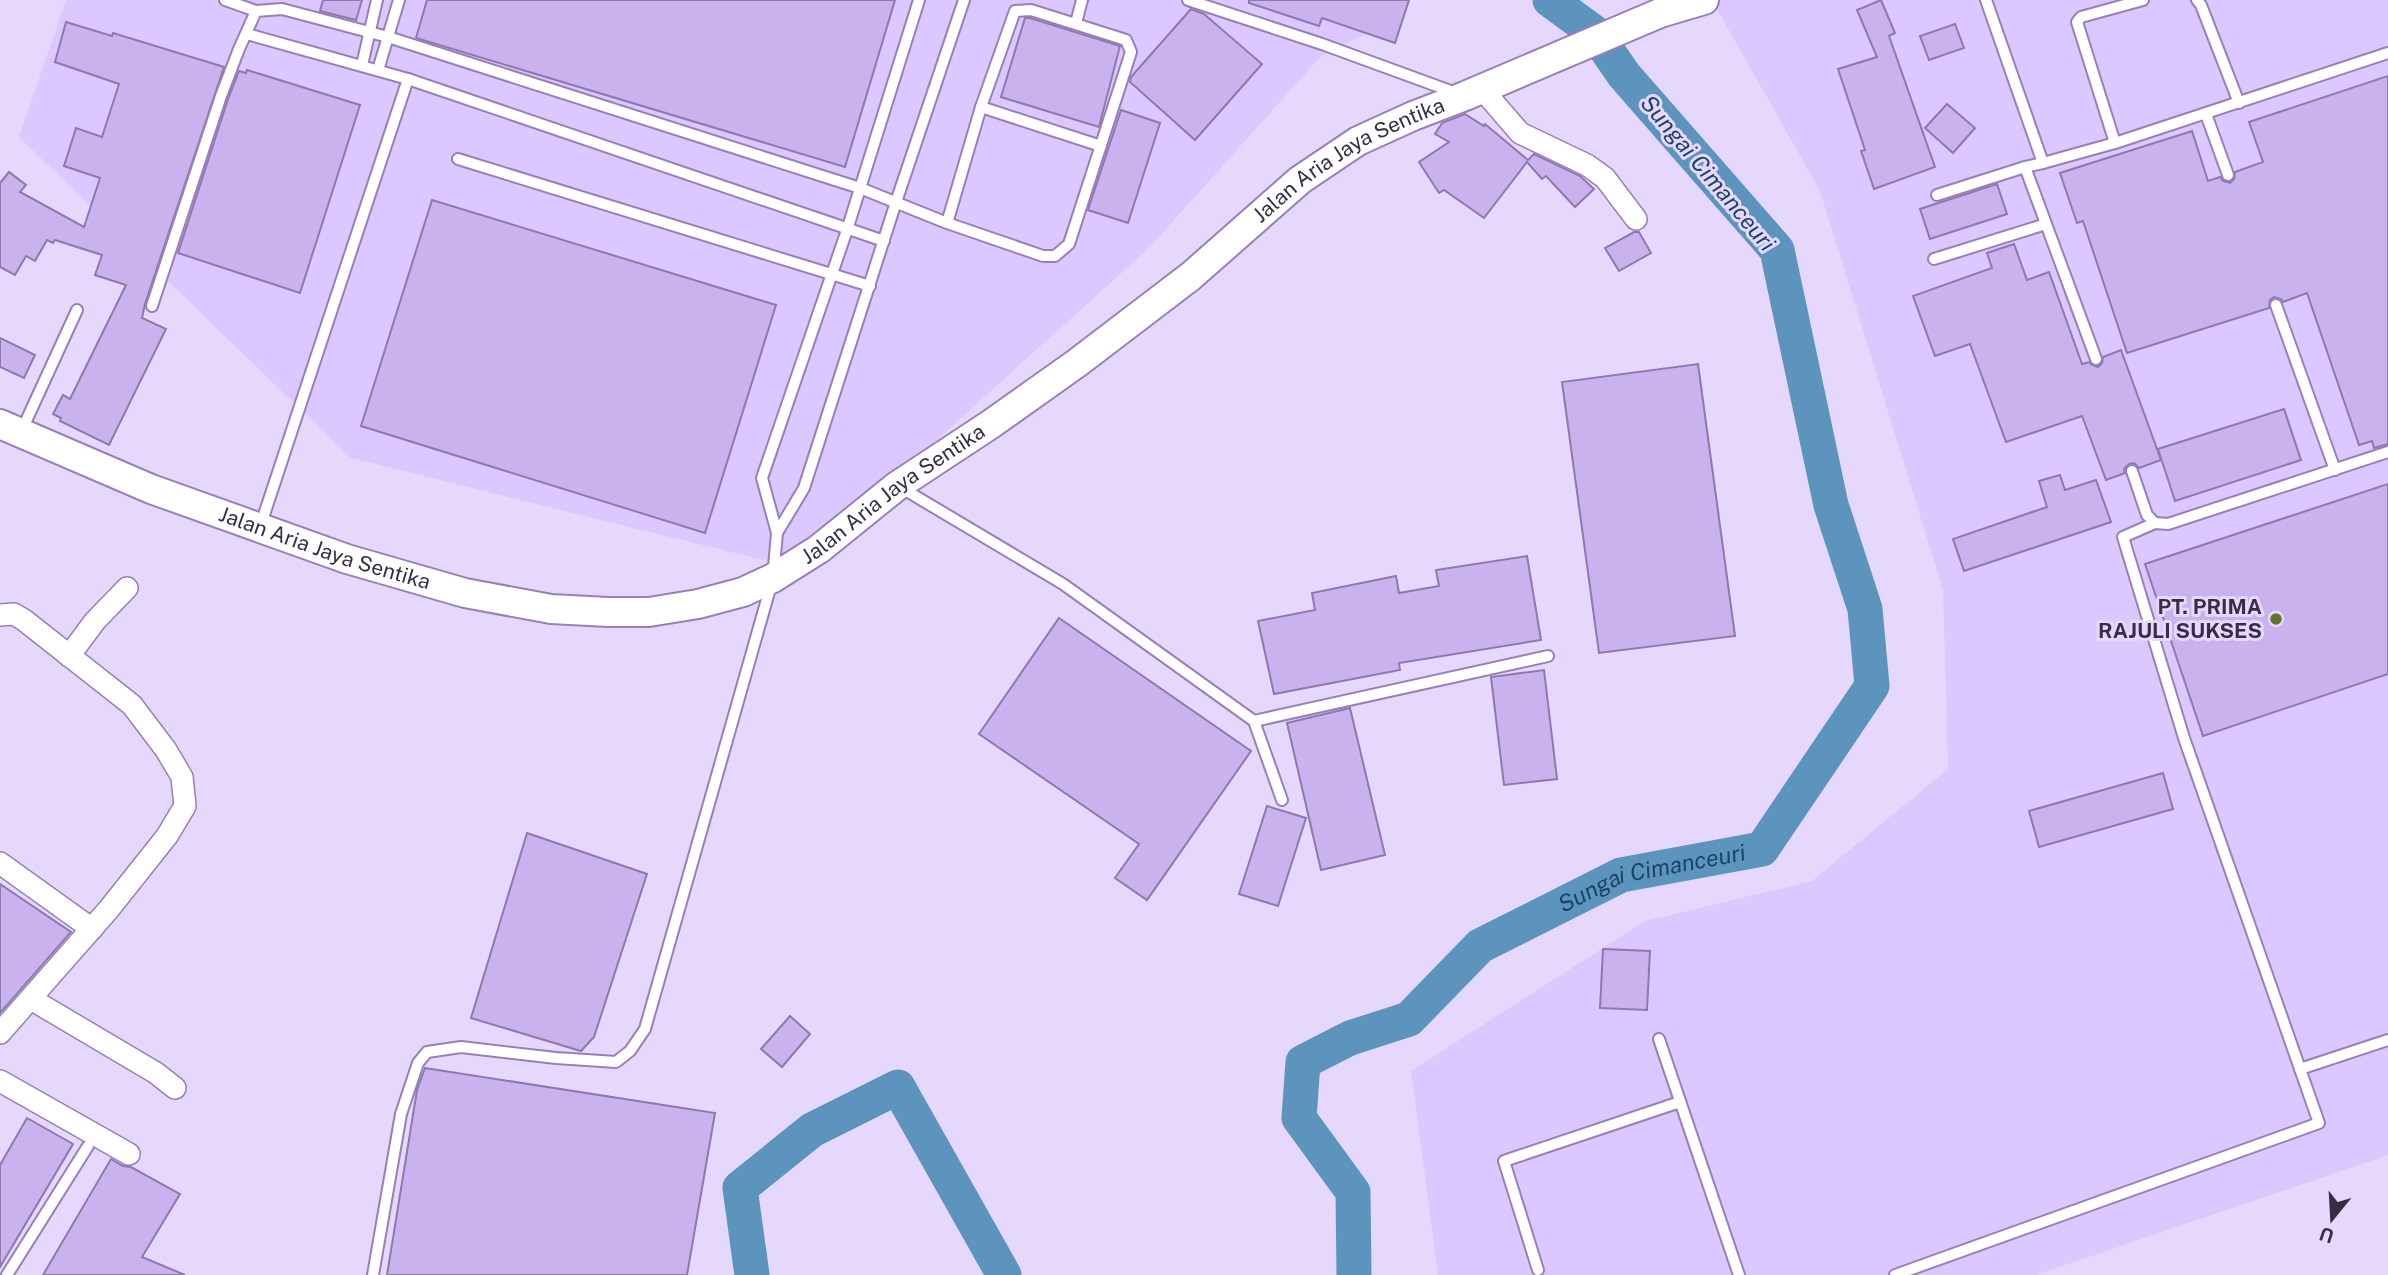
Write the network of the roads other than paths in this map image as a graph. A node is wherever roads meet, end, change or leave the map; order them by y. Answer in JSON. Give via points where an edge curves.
{"nodes":[{"id":1,"x":225,"y":0,"type":"edge"},
{"id":2,"x":377,"y":0,"type":"edge"},
{"id":3,"x":399,"y":0,"type":"edge"},
{"id":4,"x":919,"y":0,"type":"edge"},
{"id":5,"x":964,"y":0,"type":"edge"},
{"id":6,"x":1082,"y":0,"type":"edge"},
{"id":7,"x":1188,"y":0,"type":"edge"},
{"id":8,"x":1704,"y":0,"type":"edge"},
{"id":9,"x":1986,"y":0,"type":"edge"},
{"id":10,"x":2143,"y":0,"type":"edge"},
{"id":11,"x":2197,"y":0,"type":"edge"},
{"id":12,"x":284,"y":4,"type":"edge"},
{"id":13,"x":256,"y":11,"type":"junction"},
{"id":14,"x":1076,"y":23,"type":"junction"},
{"id":15,"x":369,"y":33,"type":"junction"},
{"id":16,"x":247,"y":34,"type":"junction"},
{"id":17,"x":388,"y":37,"type":"junction"},
{"id":18,"x":2388,"y":53,"type":"edge"},
{"id":19,"x":362,"y":65,"type":"junction"},
{"id":20,"x":378,"y":70,"type":"junction"},
{"id":21,"x":408,"y":79,"type":"junction"},
{"id":22,"x":1473,"y":93,"type":"junction"},
{"id":23,"x":2239,"y":103,"type":"junction"},
{"id":24,"x":981,"y":107,"type":"junction"},
{"id":25,"x":2206,"y":114,"type":"junction"},
{"id":26,"x":2115,"y":143,"type":"junction"},
{"id":27,"x":1101,"y":146,"type":"junction"},
{"id":28,"x":458,"y":159,"type":"dead end"},
{"id":29,"x":2043,"y":163,"type":"junction"},
{"id":30,"x":2025,"y":167,"type":"junction"},
{"id":31,"x":2228,"y":175,"type":"dead end"},
{"id":32,"x":860,"y":188,"type":"junction"},
{"id":33,"x":1937,"y":195,"type":"dead end"},
{"id":34,"x":896,"y":202,"type":"junction"},
{"id":35,"x":1636,"y":219,"type":"dead end"},
{"id":36,"x":947,"y":223,"type":"junction"},
{"id":37,"x":2046,"y":224,"type":"junction"},
{"id":38,"x":847,"y":230,"type":"junction"},
{"id":39,"x":884,"y":241,"type":"junction"},
{"id":40,"x":1934,"y":259,"type":"dead end"},
{"id":41,"x":830,"y":274,"type":"junction"},
{"id":42,"x":870,"y":286,"type":"junction"},
{"id":43,"x":2276,"y":305,"type":"dead end"},
{"id":44,"x":152,"y":306,"type":"dead end"},
{"id":45,"x":77,"y":310,"type":"dead end"},
{"id":46,"x":2096,"y":359,"type":"dead end"},
{"id":47,"x":11,"y":428,"type":"edge"},
{"id":48,"x":2388,"y":452,"type":"edge"},
{"id":49,"x":2335,"y":470,"type":"junction"},
{"id":50,"x":2132,"y":471,"type":"dead end"},
{"id":51,"x":897,"y":486,"type":"junction"},
{"id":52,"x":2155,"y":523,"type":"junction"},
{"id":53,"x":260,"y":527,"type":"junction"},
{"id":54,"x":777,"y":533,"type":"junction"},
{"id":55,"x":773,"y":579,"type":"junction"},
{"id":56,"x":127,"y":589,"type":"dead end"},
{"id":57,"x":0,"y":615,"type":"edge"},
{"id":58,"x":69,"y":656,"type":"junction"},
{"id":59,"x":1548,"y":656,"type":"dead end"},
{"id":60,"x":1254,"y":721,"type":"junction"},
{"id":61,"x":1282,"y":800,"type":"dead end"},
{"id":62,"x":0,"y":863,"type":"edge"},
{"id":63,"x":92,"y":929,"type":"junction"},
{"id":64,"x":31,"y":999,"type":"junction"},
{"id":65,"x":0,"y":1033,"type":"edge"},
{"id":66,"x":1659,"y":1040,"type":"dead end"},
{"id":67,"x":2388,"y":1040,"type":"edge"},
{"id":68,"x":2300,"y":1069,"type":"junction"},
{"id":69,"x":0,"y":1081,"type":"edge"},
{"id":70,"x":175,"y":1088,"type":"dead end"},
{"id":71,"x":1680,"y":1102,"type":"junction"},
{"id":72,"x":88,"y":1146,"type":"dead end"},
{"id":73,"x":128,"y":1154,"type":"dead end"},
{"id":74,"x":1538,"y":1270,"type":"dead end"},
{"id":75,"x":7,"y":1275,"type":"edge"},
{"id":76,"x":373,"y":1275,"type":"edge"},
{"id":77,"x":1739,"y":1275,"type":"edge"},
{"id":78,"x":1895,"y":1275,"type":"edge"}],
"edges":[{"from":1,"to":13,"type":"lane"},
{"from":2,"to":15,"type":"lane"},
{"from":3,"to":17,"type":"lane"},
{"from":4,"to":32,"type":"lane"},
{"from":5,"to":34,"type":"lane"},
{"from":6,"to":14,"type":"lane"},
{"from":7,"to":22,"type":"lane"},
{"from":8,"to":22,"type":"street","name":"Jalan Aria Jaya Sentika","via":[[1660,13]]},
{"from":9,"to":29,"type":"lane"},
{"from":10,"to":26,"type":"lane","via":[[2077,22]]},
{"from":11,"to":23,"type":"lane"},
{"from":12,"to":13,"type":"lane"},
{"from":12,"to":15,"type":"lane"},
{"from":13,"to":16,"type":"lane"},
{"from":14,"to":24,"type":"lane","via":[[1031,10],[1015,11]]},
{"from":14,"to":27,"type":"lane","via":[[1126,40],[1131,52]]},
{"from":15,"to":17,"type":"lane"},
{"from":15,"to":19,"type":"lane"},
{"from":16,"to":19,"type":"lane"},
{"from":16,"to":44,"type":"lane","via":[[221,96]]},
{"from":17,"to":20,"type":"lane"},
{"from":17,"to":32,"type":"lane"},
{"from":18,"to":23,"type":"lane"},
{"from":19,"to":20,"type":"lane"},
{"from":20,"to":21,"type":"lane"},
{"from":21,"to":38,"type":"lane"},
{"from":21,"to":53,"type":"lane"},
{"from":22,"to":35,"type":"street","via":[[1520,133],[1605,178]]},
{"from":22,"to":51,"type":"street","name":"Jalan Aria Jaya Sentika","via":[[1358,141],[1300,180],[1191,276],[1045,386]]},
{"from":23,"to":25,"type":"lane"},
{"from":24,"to":27,"type":"lane"},
{"from":24,"to":36,"type":"lane"},
{"from":25,"to":26,"type":"lane"},
{"from":25,"to":31,"type":"lane"},
{"from":26,"to":29,"type":"lane"},
{"from":27,"to":36,"type":"lane","via":[[1069,244],[1055,256],[1043,256]]},
{"from":28,"to":41,"type":"lane"},
{"from":29,"to":30,"type":"lane"},
{"from":30,"to":33,"type":"lane"},
{"from":30,"to":37,"type":"lane"},
{"from":32,"to":34,"type":"lane"},
{"from":32,"to":38,"type":"lane"},
{"from":34,"to":36,"type":"lane"},
{"from":34,"to":39,"type":"lane"},
{"from":37,"to":40,"type":"lane"},
{"from":37,"to":46,"type":"lane"},
{"from":38,"to":39,"type":"lane"},
{"from":38,"to":41,"type":"lane"},
{"from":39,"to":42,"type":"lane"},
{"from":41,"to":42,"type":"lane"},
{"from":41,"to":54,"type":"lane","via":[[762,478]]},
{"from":42,"to":54,"type":"lane","via":[[804,488]]},
{"from":43,"to":49,"type":"lane"},
{"from":45,"to":47,"type":"lane"},
{"from":47,"to":53,"type":"street","name":"Jalan Aria Jaya Sentika","via":[[151,489]]},
{"from":48,"to":49,"type":"lane"},
{"from":49,"to":52,"type":"lane","via":[[2168,524]]},
{"from":50,"to":52,"type":"lane","via":[[2147,515]]},
{"from":51,"to":55,"type":"street","name":"Jalan Aria Jaya Sentika","via":[[820,549]]},
{"from":51,"to":60,"type":"lane","via":[[1063,584]]},
{"from":52,"to":68,"type":"lane","via":[[2123,537],[2184,737]]},
{"from":53,"to":55,"type":"street","name":"Jalan Aria Jaya Sentika","via":[[347,559],[465,593],[551,609],[649,612],[698,604]]},
{"from":54,"to":55,"type":"lane"},
{"from":55,"to":76,"type":"lane","via":[[645,1029],[616,1062],[461,1047],[427,1052],[418,1063],[401,1114]]},
{"from":56,"to":58,"type":"street"},
{"from":57,"to":58,"type":"street","via":[[13,614],[24,620]]},
{"from":58,"to":63,"type":"street","via":[[132,705],[166,750],[185,795],[185,806],[167,836]]},
{"from":59,"to":60,"type":"lane"},
{"from":60,"to":61,"type":"lane"},
{"from":62,"to":63,"type":"street"},
{"from":63,"to":64,"type":"street"},
{"from":64,"to":65,"type":"street"},
{"from":64,"to":70,"type":"street"},
{"from":66,"to":71,"type":"lane"},
{"from":67,"to":68,"type":"lane"},
{"from":68,"to":78,"type":"lane","via":[[2319,1124]]},
{"from":69,"to":73,"type":"street"},
{"from":71,"to":74,"type":"lane","via":[[1504,1161]]},
{"from":71,"to":77,"type":"lane"},
{"from":72,"to":75,"type":"lane"}]}
